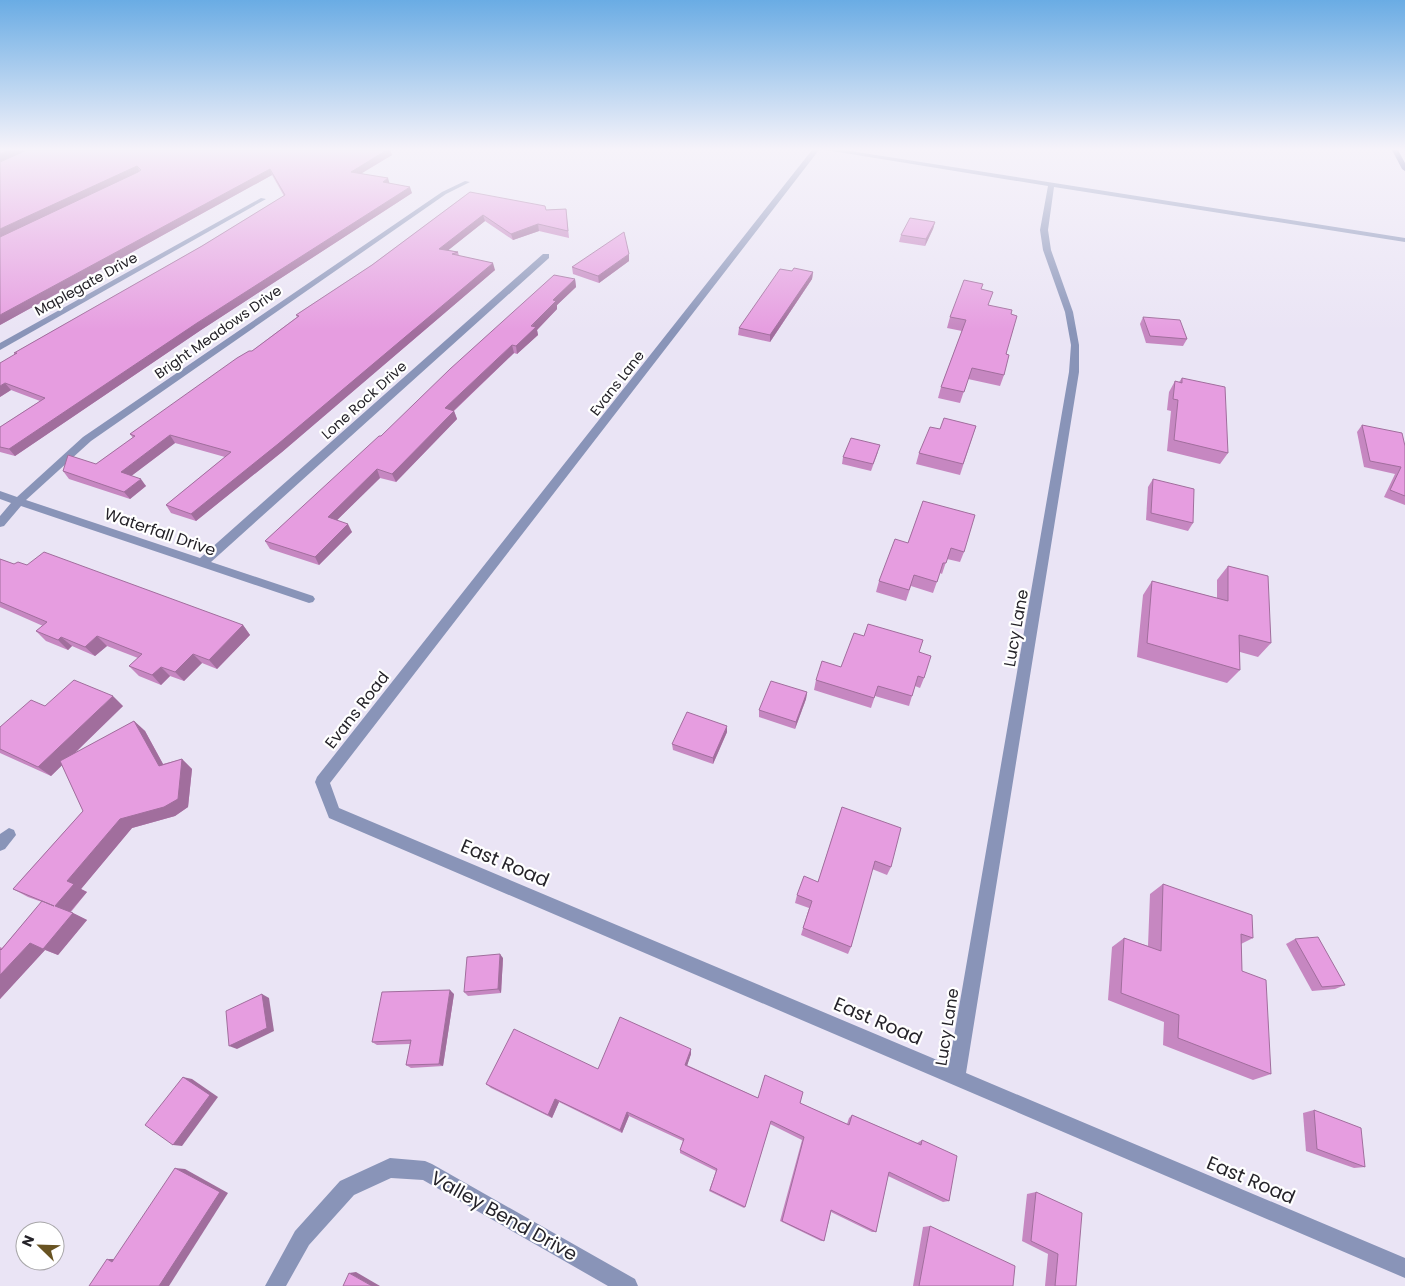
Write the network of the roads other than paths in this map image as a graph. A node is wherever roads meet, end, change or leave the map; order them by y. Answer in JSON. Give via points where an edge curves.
{"nodes":[{"id":1,"x":243,"y":210,"type":"edge"},
{"id":2,"x":419,"y":210,"type":"edge"},
{"id":3,"x":769,"y":210,"type":"edge"},
{"id":4,"x":1047,"y":210,"type":"edge"},
{"id":5,"x":1208,"y":210,"type":"edge"},
{"id":6,"x":1405,"y":240,"type":"edge"},
{"id":7,"x":546,"y":256,"type":"dead end"},
{"id":8,"x":0,"y":347,"type":"edge"},
{"id":9,"x":0,"y":495,"type":"edge"},
{"id":10,"x":17,"y":501,"type":"junction"},
{"id":11,"x":0,"y":523,"type":"edge"},
{"id":12,"x":201,"y":564,"type":"junction"},
{"id":13,"x":309,"y":600,"type":"dead end"},
{"id":14,"x":440,"y":632,"type":"joint"},
{"id":15,"x":334,"y":813,"type":"joint"},
{"id":16,"x":956,"y":1078,"type":"junction"},
{"id":17,"x":1405,"y":1268,"type":"edge"},
{"id":18,"x":275,"y":1286,"type":"edge"},
{"id":19,"x":628,"y":1286,"type":"edge"}],
"edges":[{"from":1,"to":8,"type":"street","name":"Maplegate Drive"},
{"from":2,"to":10,"type":"street","name":"Bright Meadows Drive","via":[[87,439]]},
{"from":3,"to":14,"type":"street","name":"Evans Lane"},
{"from":4,"to":16,"type":"street","name":"Lucy Lane","via":[[1044,230],[1047,250],[1069,312],[1075,345],[1074,372]]},
{"from":5,"to":6,"type":"street"},
{"from":7,"to":12,"type":"street","name":"Lone Rock Drive"},
{"from":9,"to":10,"type":"street","name":"Waterfall Drive"},
{"from":10,"to":11,"type":"street","name":"Bright Meadows Drive"},
{"from":10,"to":12,"type":"street","name":"Waterfall Drive"},
{"from":12,"to":13,"type":"street","name":"Waterfall Drive"},
{"from":14,"to":15,"type":"street","name":"Evans Road","via":[[322,782]]},
{"from":15,"to":16,"type":"street","name":"East Road"},
{"from":16,"to":17,"type":"street","name":"East Road"},
{"from":18,"to":19,"type":"street","name":"Valley Bend Drive","via":[[302,1238],[347,1188],[390,1168],[425,1171]]}]}
